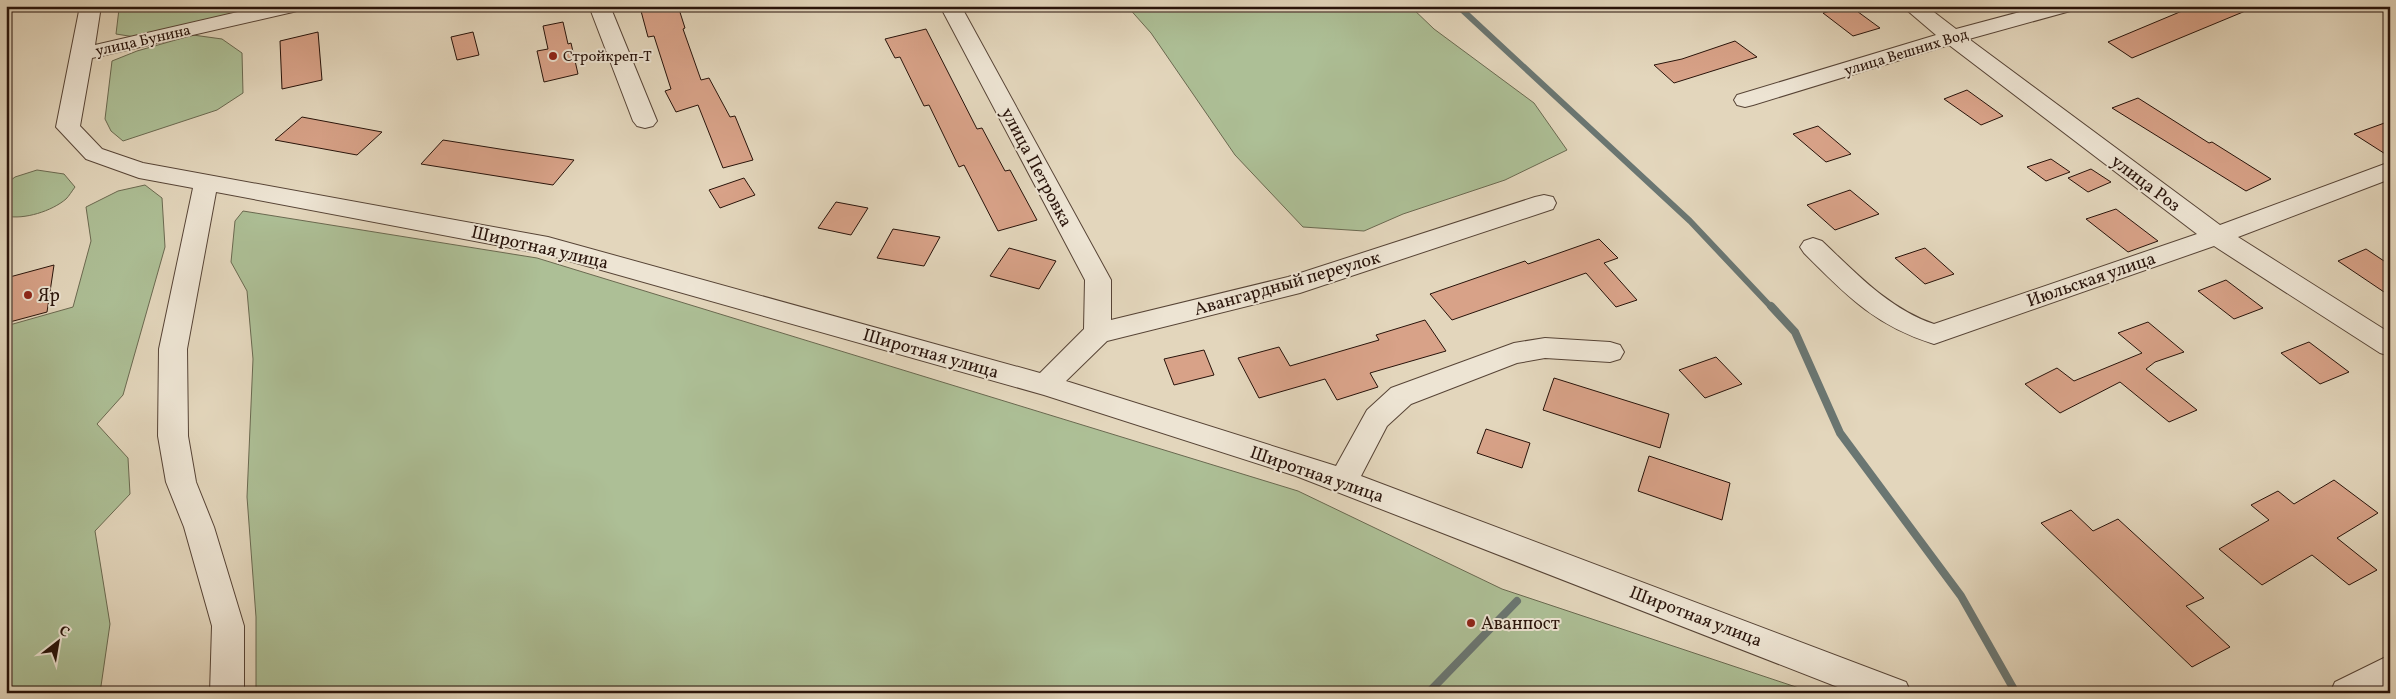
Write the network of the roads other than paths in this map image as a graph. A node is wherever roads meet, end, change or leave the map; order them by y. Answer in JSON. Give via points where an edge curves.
{"nodes":[{"id":1,"x":91,"y":6,"type":"edge"},
{"id":2,"x":293,"y":6,"type":"edge"},
{"id":3,"x":599,"y":6,"type":"edge"},
{"id":4,"x":950,"y":6,"type":"edge"},
{"id":5,"x":1912,"y":6,"type":"edge"},
{"id":6,"x":2067,"y":6,"type":"edge"},
{"id":7,"x":1951,"y":37,"type":"junction"},
{"id":8,"x":82,"y":54,"type":"junction"},
{"id":9,"x":1745,"y":100,"type":"dead end"},
{"id":10,"x":645,"y":121,"type":"dead end"},
{"id":11,"x":2390,"y":170,"type":"edge"},
{"id":12,"x":206,"y":183,"type":"junction"},
{"id":13,"x":1544,"y":203,"type":"dead end"},
{"id":14,"x":2217,"y":236,"type":"junction"},
{"id":15,"x":1813,"y":247,"type":"dead end"},
{"id":16,"x":1098,"y":333,"type":"junction"},
{"id":17,"x":2390,"y":346,"type":"edge"},
{"id":18,"x":1610,"y":352,"type":"dead end"},
{"id":19,"x":1046,"y":385,"type":"junction"},
{"id":20,"x":1343,"y":482,"type":"junction"},
{"id":21,"x":2390,"y":670,"type":"edge"},
{"id":22,"x":227,"y":693,"type":"edge"},
{"id":23,"x":1894,"y":693,"type":"edge"},
{"id":24,"x":2347,"y":693,"type":"edge"}],
"edges":[{"from":1,"to":8,"type":"street","name":"Широтная улица"},
{"from":2,"to":8,"type":"street","name":"улица Бунина"},
{"from":3,"to":10,"type":"street"},
{"from":4,"to":16,"type":"street","name":"улица Петровка","via":[[1098,280]]},
{"from":5,"to":7,"type":"street","name":"улица Роз"},
{"from":6,"to":7,"type":"street","name":"улица Вешних Вод"},
{"from":7,"to":9,"type":"street","name":"улица Вешних Вод"},
{"from":7,"to":14,"type":"street","name":"улица Роз"},
{"from":8,"to":12,"type":"street","name":"Широтная улица","via":[[68,127],[94,154],[139,170]]},
{"from":11,"to":14,"type":"street","name":"Июльская улица"},
{"from":12,"to":19,"type":"street","name":"Широтная улица","via":[[548,246]]},
{"from":12,"to":22,"type":"street","via":[[173,349],[173,436],[181,482],[199,527],[228,626]]},
{"from":13,"to":16,"type":"street","name":"Авангардный переулок","via":[[1291,286]]},
{"from":14,"to":15,"type":"street","name":"Июльская улица","via":[[1934,334],[1913,329],[1879,309]]},
{"from":14,"to":17,"type":"street","name":"улица Роз"},
{"from":16,"to":19,"type":"street","name":"Авангардный переулок"},
{"from":18,"to":20,"type":"street","via":[[1545,348],[1514,353],[1401,396],[1377,418]]},
{"from":19,"to":20,"type":"street","name":"Широтная улица"},
{"from":20,"to":23,"type":"street","name":"Широтная улица"},
{"from":21,"to":24,"type":"street"}]}
